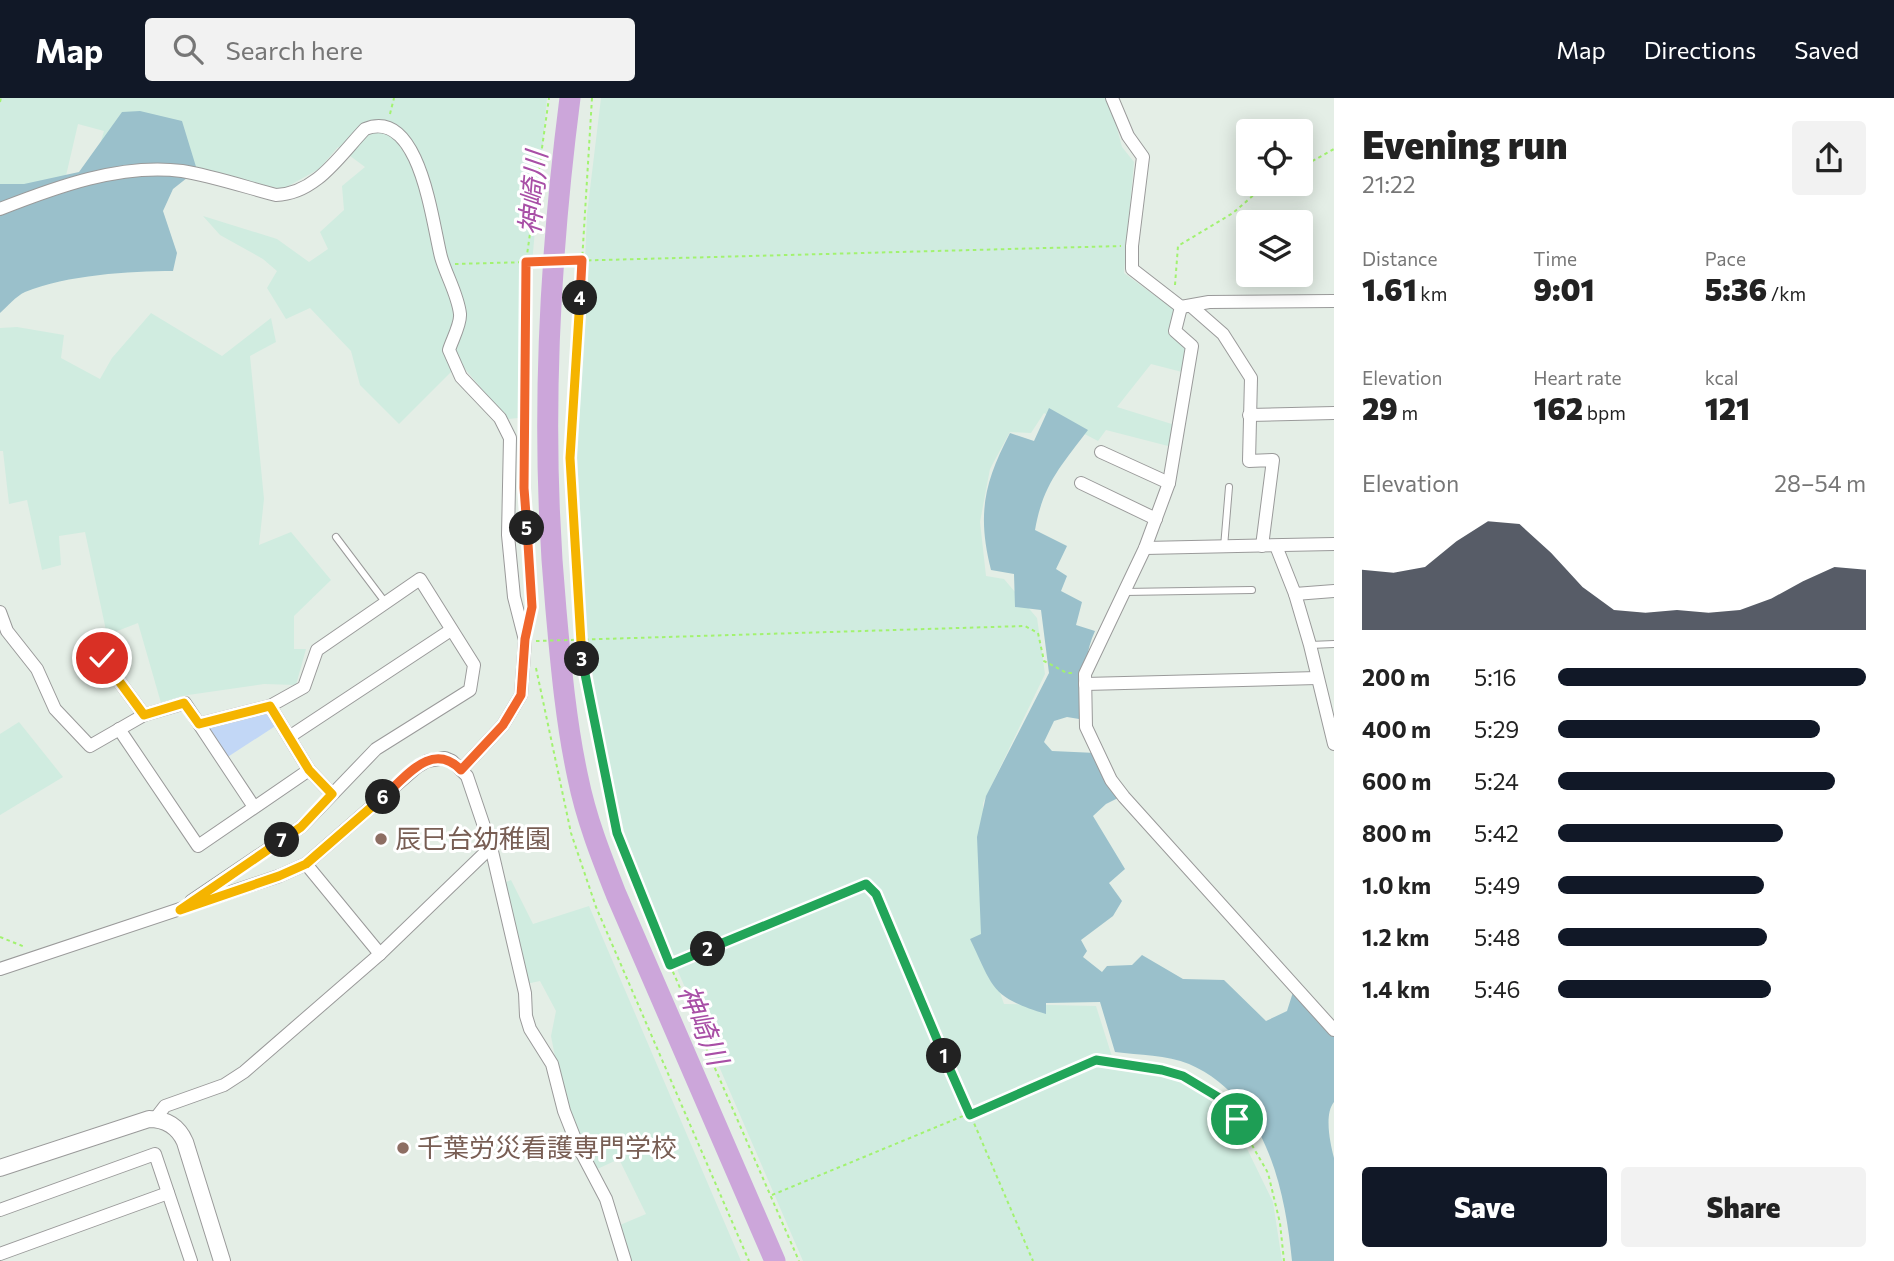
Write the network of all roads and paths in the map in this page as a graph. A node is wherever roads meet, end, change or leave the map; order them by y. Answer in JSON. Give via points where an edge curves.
{"nodes":[{"id":1,"x":1,"y":98,"type":"edge"},
{"id":2,"x":394,"y":98,"type":"edge"},
{"id":3,"x":549,"y":98,"type":"edge"},
{"id":4,"x":592,"y":98,"type":"edge"},
{"id":5,"x":1112,"y":98,"type":"edge"},
{"id":6,"x":0,"y":102,"type":"edge"},
{"id":7,"x":387,"y":125,"type":"junction"},
{"id":8,"x":1334,"y":149,"type":"edge"},
{"id":9,"x":1313,"y":161,"type":"edge"},
{"id":10,"x":1251,"y":196,"type":"edge"},
{"id":11,"x":0,"y":208,"type":"edge"},
{"id":12,"x":1132,"y":246,"type":"junction"},
{"id":13,"x":582,"y":260,"type":"junction"},
{"id":14,"x":526,"y":262,"type":"junction"},
{"id":15,"x":443,"y":264,"type":"junction"},
{"id":16,"x":1334,"y":301,"type":"edge"},
{"id":17,"x":1182,"y":305,"type":"junction"},
{"id":18,"x":1334,"y":413,"type":"edge"},
{"id":19,"x":1249,"y":415,"type":"junction"},
{"id":20,"x":1101,"y":452,"type":"dead end"},
{"id":21,"x":1081,"y":483,"type":"dead end"},
{"id":22,"x":1169,"y":483,"type":"junction"},
{"id":23,"x":1229,"y":487,"type":"dead end"},
{"id":24,"x":1156,"y":519,"type":"junction"},
{"id":25,"x":336,"y":537,"type":"dead end"},
{"id":26,"x":1334,"y":544,"type":"edge"},
{"id":27,"x":1262,"y":546,"type":"junction"},
{"id":28,"x":1276,"y":546,"type":"junction"},
{"id":29,"x":1224,"y":547,"type":"junction"},
{"id":30,"x":1145,"y":548,"type":"junction"},
{"id":31,"x":1252,"y":590,"type":"dead end"},
{"id":32,"x":1334,"y":591,"type":"edge"},
{"id":33,"x":1122,"y":592,"type":"junction"},
{"id":34,"x":1295,"y":594,"type":"junction"},
{"id":35,"x":386,"y":603,"type":"junction"},
{"id":36,"x":0,"y":612,"type":"edge"},
{"id":37,"x":452,"y":629,"type":"junction"},
{"id":38,"x":530,"y":640,"type":"junction"},
{"id":39,"x":583,"y":642,"type":"junction"},
{"id":40,"x":1334,"y":644,"type":"edge"},
{"id":41,"x":1310,"y":645,"type":"junction"},
{"id":42,"x":102,"y":658,"type":"dead end"},
{"id":43,"x":1317,"y":678,"type":"junction"},
{"id":44,"x":1085,"y":679,"type":"junction"},
{"id":45,"x":270,"y":706,"type":"junction"},
{"id":46,"x":144,"y":715,"type":"junction"},
{"id":47,"x":1331,"y":721,"type":"edge"},
{"id":48,"x":199,"y":724,"type":"junction"},
{"id":49,"x":119,"y":729,"type":"junction"},
{"id":50,"x":289,"y":737,"type":"junction"},
{"id":51,"x":1334,"y":744,"type":"edge"},
{"id":52,"x":309,"y":770,"type":"junction"},
{"id":53,"x":461,"y":770,"type":"junction"},
{"id":54,"x":332,"y":794,"type":"junction"},
{"id":55,"x":254,"y":807,"type":"junction"},
{"id":56,"x":491,"y":847,"type":"junction"},
{"id":57,"x":306,"y":864,"type":"junction"},
{"id":58,"x":180,"y":910,"type":"junction"},
{"id":59,"x":0,"y":937,"type":"edge"},
{"id":60,"x":380,"y":954,"type":"junction"},
{"id":61,"x":43,"y":955,"type":"junction"},
{"id":62,"x":670,"y":965,"type":"junction"},
{"id":63,"x":0,"y":969,"type":"edge"},
{"id":64,"x":1334,"y":1030,"type":"edge"},
{"id":65,"x":970,"y":1115,"type":"junction"},
{"id":66,"x":155,"y":1119,"type":"junction"},
{"id":67,"x":0,"y":1168,"type":"edge"},
{"id":68,"x":168,"y":1193,"type":"junction"},
{"id":69,"x":771,"y":1196,"type":"junction"},
{"id":70,"x":0,"y":1210,"type":"edge"},
{"id":71,"x":0,"y":1254,"type":"edge"},
{"id":72,"x":191,"y":1261,"type":"edge"},
{"id":73,"x":222,"y":1261,"type":"edge"},
{"id":74,"x":625,"y":1261,"type":"edge"},
{"id":75,"x":749,"y":1261,"type":"edge"},
{"id":76,"x":799,"y":1261,"type":"edge"},
{"id":77,"x":1033,"y":1261,"type":"edge"},
{"id":78,"x":1284,"y":1261,"type":"edge"}],
"edges":[{"from":1,"to":6,"type":"path"},
{"from":2,"to":7,"type":"path"},
{"from":3,"to":14,"type":"path"},
{"from":4,"to":13,"type":"path"},
{"from":5,"to":12,"type":"street","via":[[1128,136],[1143,157]]},
{"from":7,"to":11,"type":"street","via":[[365,129],[312,185],[289,194],[276,195],[181,171],[124,172],[65,183]]},
{"from":7,"to":15,"type":"street","via":[[410,145],[429,198]]},
{"from":8,"to":9,"type":"path"},
{"from":10,"to":17,"type":"path","via":[[1233,213],[1178,246]]},
{"from":12,"to":13,"type":"path"},
{"from":12,"to":17,"type":"street","via":[[1132,269]]},
{"from":13,"to":14,"type":"path"},
{"from":13,"to":39,"type":"path","via":[[570,458]]},
{"from":14,"to":15,"type":"path"},
{"from":14,"to":38,"type":"path","via":[[524,488]]},
{"from":15,"to":38,"type":"street","via":[[460,315],[449,350],[461,377],[500,418],[510,438],[509,558],[514,597]]},
{"from":16,"to":17,"type":"street"},
{"from":17,"to":19,"type":"street","via":[[1223,334],[1251,378]]},
{"from":17,"to":22,"type":"street","via":[[1175,331],[1192,346]]},
{"from":18,"to":19,"type":"street"},
{"from":19,"to":27,"type":"street","via":[[1249,461],[1273,460]]},
{"from":20,"to":22,"type":"street"},
{"from":21,"to":24,"type":"street"},
{"from":22,"to":24,"type":"street"},
{"from":23,"to":29,"type":"lane"},
{"from":24,"to":30,"type":"street"},
{"from":25,"to":35,"type":"lane"},
{"from":26,"to":28,"type":"street"},
{"from":27,"to":28,"type":"street"},
{"from":27,"to":29,"type":"street"},
{"from":28,"to":34,"type":"street"},
{"from":29,"to":30,"type":"street"},
{"from":30,"to":33,"type":"street"},
{"from":31,"to":33,"type":"lane"},
{"from":32,"to":34,"type":"street"},
{"from":33,"to":44,"type":"street"},
{"from":34,"to":41,"type":"street"},
{"from":35,"to":37,"type":"street","via":[[420,579]]},
{"from":35,"to":45,"type":"street","via":[[317,650],[304,687]]},
{"from":36,"to":49,"type":"street","via":[[7,631],[37,669],[55,709],[90,746]]},
{"from":37,"to":50,"type":"street"},
{"from":37,"to":54,"type":"street","via":[[474,666],[470,690],[376,749]]},
{"from":38,"to":39,"type":"path"},
{"from":38,"to":53,"type":"street","via":[[521,695],[503,725]]},
{"from":38,"to":75,"type":"path","via":[[571,833],[596,907]]},
{"from":39,"to":44,"type":"path","via":[[1025,626],[1038,633],[1044,661]]},
{"from":39,"to":62,"type":"path","via":[[584,679],[617,833]]},
{"from":40,"to":41,"type":"lane"},
{"from":41,"to":43,"type":"street"},
{"from":42,"to":46,"type":"street"},
{"from":43,"to":44,"type":"street"},
{"from":43,"to":47,"type":"street"},
{"from":44,"to":64,"type":"street","via":[[1086,727],[1111,780]]},
{"from":45,"to":48,"type":"street"},
{"from":45,"to":50,"type":"street"},
{"from":46,"to":48,"type":"street","via":[[184,703]]},
{"from":46,"to":49,"type":"street"},
{"from":47,"to":51,"type":"street"},
{"from":48,"to":55,"type":"street"},
{"from":49,"to":55,"type":"street","via":[[198,846]]},
{"from":50,"to":52,"type":"street"},
{"from":52,"to":54,"type":"street"},
{"from":52,"to":55,"type":"street"},
{"from":53,"to":56,"type":"street","via":[[470,783]]},
{"from":53,"to":57,"type":"street","via":[[445,758],[427,761]]},
{"from":54,"to":58,"type":"street","via":[[301,827]]},
{"from":56,"to":60,"type":"street"},
{"from":56,"to":74,"type":"street","via":[[530,1029],[552,1064],[564,1111],[606,1199]]},
{"from":57,"to":58,"type":"street"},
{"from":57,"to":60,"type":"street"},
{"from":58,"to":61,"type":"street"},
{"from":59,"to":61,"type":"path"},
{"from":60,"to":66,"type":"street","via":[[244,1072],[224,1085],[165,1106]]},
{"from":61,"to":63,"type":"street"},
{"from":62,"to":65,"type":"path","via":[[866,884],[876,894]]},
{"from":62,"to":69,"type":"path"},
{"from":65,"to":69,"type":"path"},
{"from":65,"to":77,"type":"path"},
{"from":65,"to":78,"type":"path","via":[[1096,1060],[1183,1076],[1218,1097],[1254,1145],[1274,1191]]},
{"from":66,"to":67,"type":"street"},
{"from":66,"to":73,"type":"street","via":[[182,1135]]},
{"from":68,"to":70,"type":"street","via":[[155,1154]]},
{"from":68,"to":71,"type":"street"},
{"from":68,"to":72,"type":"street"},
{"from":69,"to":76,"type":"path"}]}
